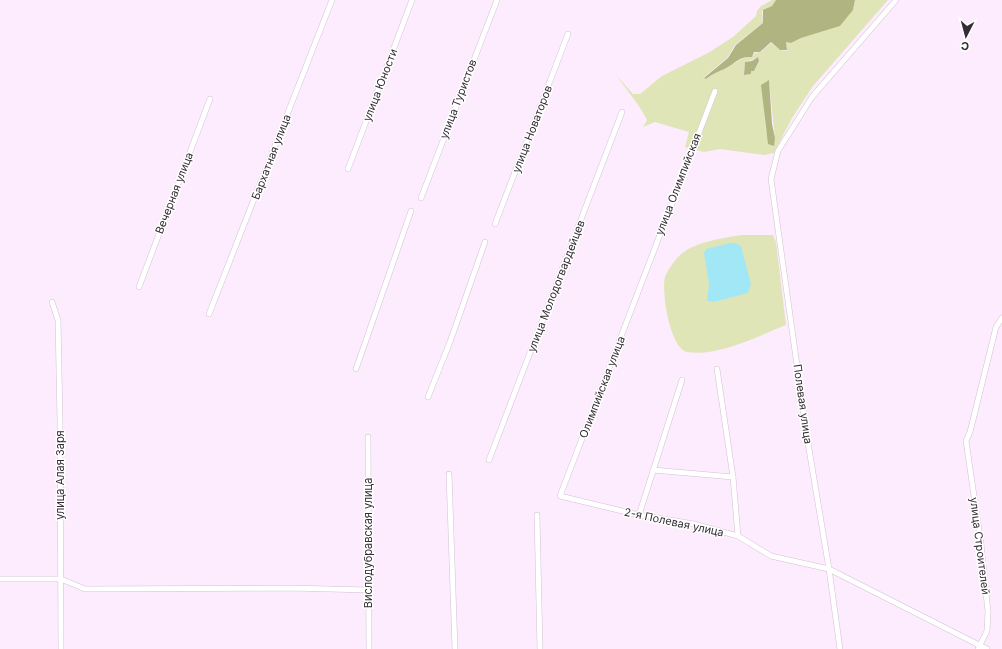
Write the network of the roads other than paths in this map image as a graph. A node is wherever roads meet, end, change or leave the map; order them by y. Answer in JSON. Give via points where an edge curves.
{"nodes":[{"id":1,"x":332,"y":0,"type":"edge"},
{"id":2,"x":412,"y":0,"type":"edge"},
{"id":3,"x":497,"y":0,"type":"edge"},
{"id":4,"x":896,"y":0,"type":"edge"},
{"id":5,"x":568,"y":34,"type":"dead end"},
{"id":6,"x":715,"y":91,"type":"dead end"},
{"id":7,"x":210,"y":99,"type":"dead end"},
{"id":8,"x":622,"y":112,"type":"dead end"},
{"id":9,"x":348,"y":169,"type":"dead end"},
{"id":10,"x":421,"y":198,"type":"dead end"},
{"id":11,"x":411,"y":211,"type":"dead end"},
{"id":12,"x":495,"y":224,"type":"dead end"},
{"id":13,"x":484,"y":242,"type":"dead end"},
{"id":14,"x":643,"y":277,"type":"joint"},
{"id":15,"x":138,"y":287,"type":"dead end"},
{"id":16,"x":52,"y":302,"type":"dead end"},
{"id":17,"x":209,"y":314,"type":"dead end"},
{"id":18,"x":1002,"y":318,"type":"edge"},
{"id":19,"x":356,"y":369,"type":"dead end"},
{"id":20,"x":717,"y":369,"type":"dead end"},
{"id":21,"x":682,"y":380,"type":"dead end"},
{"id":22,"x":428,"y":397,"type":"dead end"},
{"id":23,"x":368,"y":437,"type":"dead end"},
{"id":24,"x":489,"y":460,"type":"dead end"},
{"id":25,"x":653,"y":470,"type":"junction"},
{"id":26,"x":449,"y":474,"type":"dead end"},
{"id":27,"x":733,"y":477,"type":"junction"},
{"id":28,"x":560,"y":496,"type":"joint"},
{"id":29,"x":639,"y":515,"type":"junction"},
{"id":30,"x":537,"y":516,"type":"dead end"},
{"id":31,"x":738,"y":536,"type":"junction"},
{"id":32,"x":829,"y":569,"type":"junction"},
{"id":33,"x":61,"y":578,"type":"junction"},
{"id":34,"x":0,"y":579,"type":"edge"},
{"id":35,"x":368,"y":590,"type":"junction"},
{"id":36,"x":979,"y":647,"type":"edge"},
{"id":37,"x":61,"y":649,"type":"edge"},
{"id":38,"x":369,"y":649,"type":"edge"},
{"id":39,"x":455,"y":649,"type":"edge"},
{"id":40,"x":540,"y":649,"type":"edge"},
{"id":41,"x":840,"y":649,"type":"edge"},
{"id":42,"x":987,"y":649,"type":"edge"}],
"edges":[{"from":1,"to":17,"type":"street","name":"Бархатная улица"},
{"from":2,"to":9,"type":"street","name":"улица Юности"},
{"from":3,"to":10,"type":"street","name":"улица Туристов"},
{"from":4,"to":32,"type":"street","name":"Полевая улица","via":[[812,97],[778,152],[771,179],[808,444]]},
{"from":5,"to":12,"type":"street","name":"улица Новаторов"},
{"from":6,"to":14,"type":"street","name":"улица Олимпийская"},
{"from":7,"to":15,"type":"street","name":"Вечерная улица"},
{"from":8,"to":24,"type":"street","name":"улица Молодогвардейцев"},
{"from":11,"to":19,"type":"street"},
{"from":13,"to":22,"type":"street","via":[[450,342]]},
{"from":14,"to":28,"type":"street","name":"Олимпийская улица"},
{"from":16,"to":33,"type":"street","name":"улица Алая Заря","via":[[58,320]]},
{"from":18,"to":36,"type":"street","name":"улица Строителей","via":[[996,326],[966,441],[988,612],[987,631]]},
{"from":20,"to":27,"type":"street"},
{"from":21,"to":25,"type":"street"},
{"from":23,"to":35,"type":"street","name":"Вислодубравская улица"},
{"from":25,"to":27,"type":"street"},
{"from":25,"to":29,"type":"street"},
{"from":26,"to":39,"type":"street"},
{"from":27,"to":31,"type":"street"},
{"from":28,"to":29,"type":"street","name":"2-я Полевая улица"},
{"from":29,"to":31,"type":"street","name":"2-я Полевая улица","via":[[694,524]]},
{"from":30,"to":40,"type":"street"},
{"from":31,"to":32,"type":"street","name":"2-я Полевая улица","via":[[771,556]]},
{"from":32,"to":36,"type":"street","name":"2-я Полевая улица"},
{"from":32,"to":41,"type":"street","name":"Полевая улица"},
{"from":33,"to":34,"type":"street"},
{"from":33,"to":35,"type":"street","via":[[85,589]]},
{"from":33,"to":37,"type":"street","name":"улица Алая Заря"},
{"from":35,"to":38,"type":"street","name":"Вислодубравская улица"},
{"from":36,"to":42,"type":"street","name":"2-я Полевая улица"}]}
